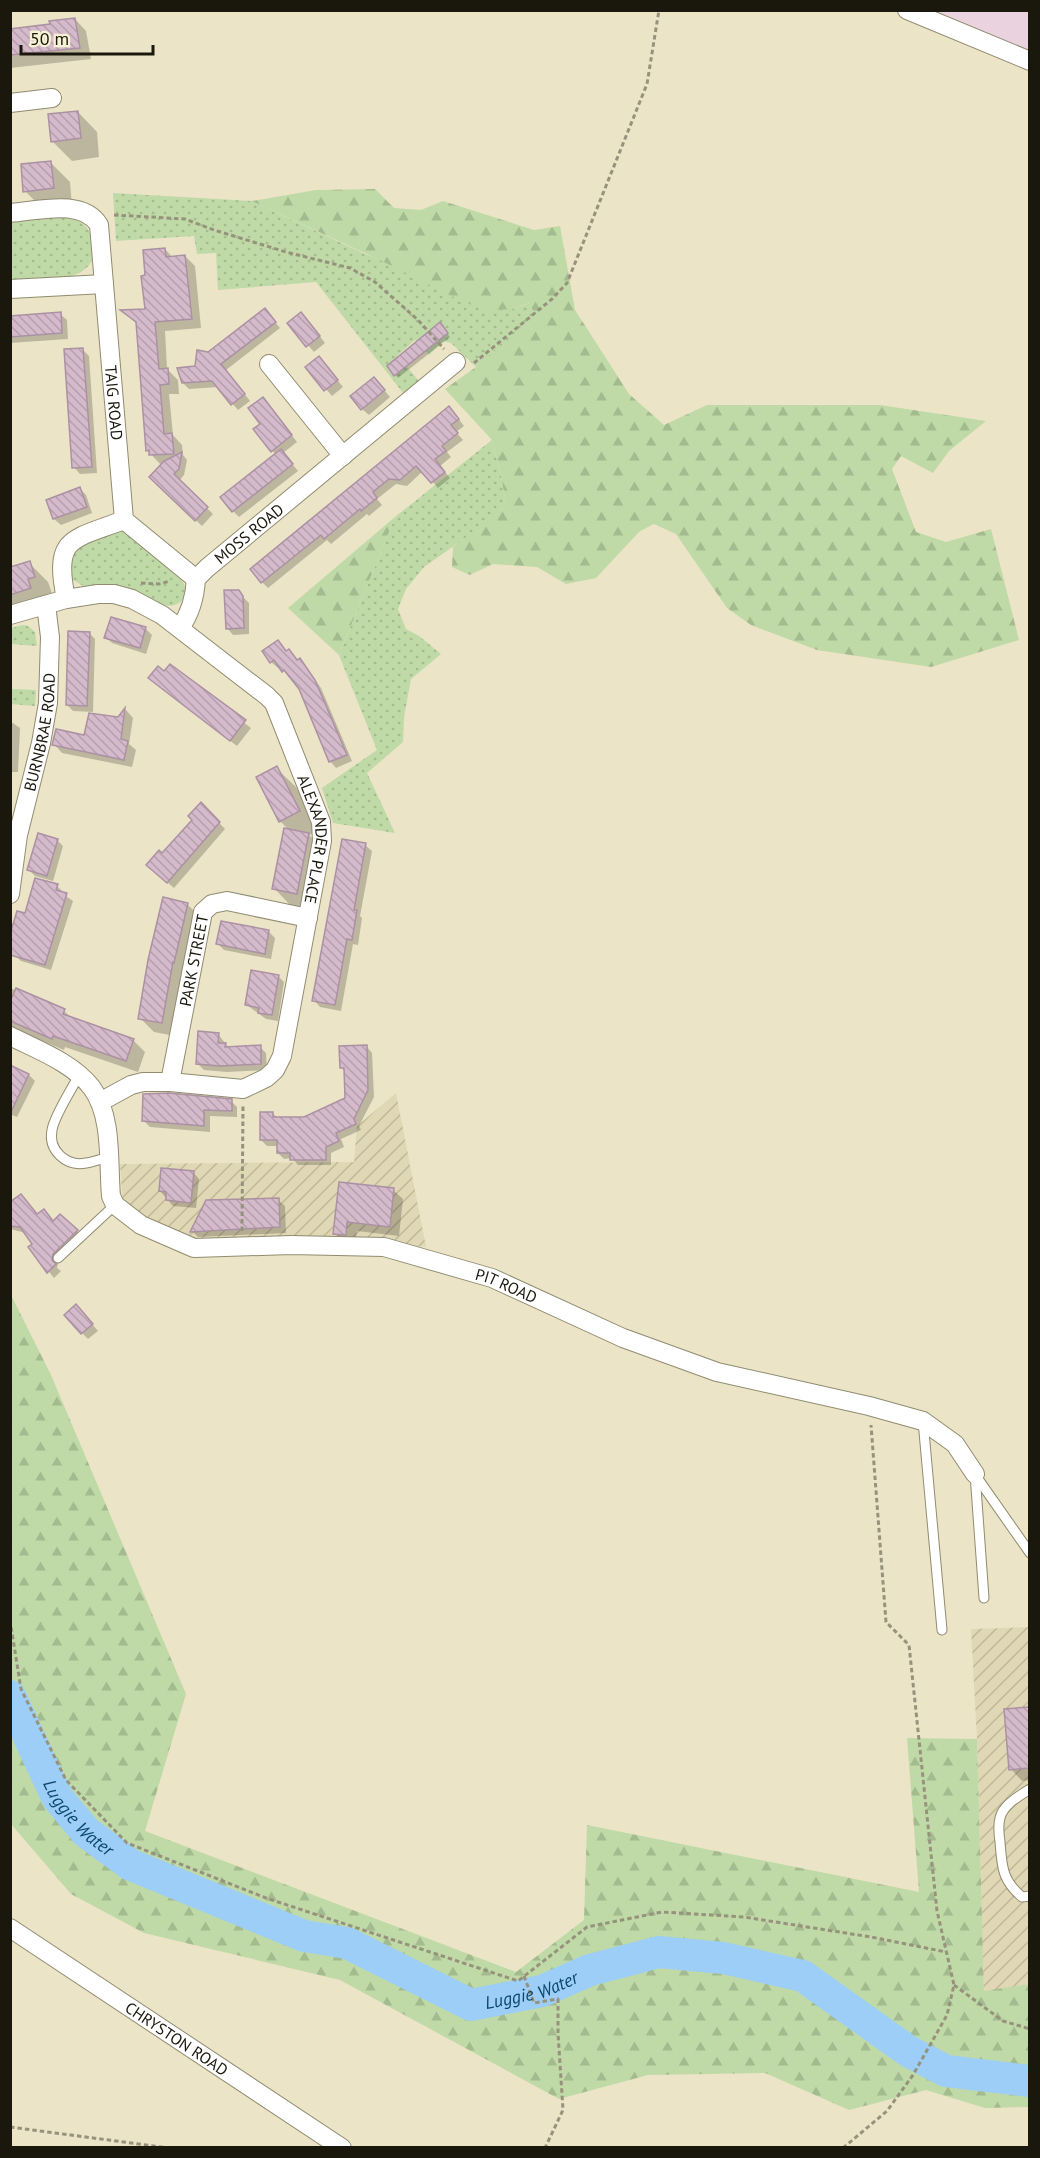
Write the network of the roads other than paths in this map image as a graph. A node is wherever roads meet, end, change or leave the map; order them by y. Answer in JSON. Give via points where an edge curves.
{"nodes":[{"id":1,"x":907,"y":10,"type":"edge"},
{"id":2,"x":1029,"y":61,"type":"edge"},
{"id":3,"x":52,"y":98,"type":"dead end"},
{"id":4,"x":10,"y":103,"type":"edge"},
{"id":5,"x":10,"y":213,"type":"edge"},
{"id":6,"x":104,"y":284,"type":"junction"},
{"id":7,"x":10,"y":289,"type":"edge"},
{"id":8,"x":456,"y":362,"type":"road end"},
{"id":9,"x":269,"y":364,"type":"dead end"},
{"id":10,"x":343,"y":456,"type":"junction"},
{"id":11,"x":124,"y":520,"type":"junction"},
{"id":12,"x":196,"y":579,"type":"junction"},
{"id":13,"x":66,"y":599,"type":"junction"},
{"id":14,"x":46,"y":605,"type":"junction"},
{"id":15,"x":10,"y":615,"type":"edge"},
{"id":16,"x":180,"y":628,"type":"junction"},
{"id":17,"x":10,"y":894,"type":"edge"},
{"id":18,"x":308,"y":918,"type":"junction"},
{"id":19,"x":10,"y":1036,"type":"edge"},
{"id":20,"x":80,"y":1075,"type":"junction"},
{"id":21,"x":170,"y":1082,"type":"junction"},
{"id":22,"x":100,"y":1102,"type":"junction"},
{"id":23,"x":109,"y":1157,"type":"junction"},
{"id":24,"x":115,"y":1205,"type":"junction"},
{"id":25,"x":58,"y":1258,"type":"dead end"},
{"id":26,"x":923,"y":1421,"type":"junction"},
{"id":27,"x":975,"y":1474,"type":"junction"},
{"id":28,"x":1029,"y":1553,"type":"edge"},
{"id":29,"x":984,"y":1598,"type":"dead end"},
{"id":30,"x":942,"y":1630,"type":"dead end"},
{"id":31,"x":1029,"y":1789,"type":"edge"},
{"id":32,"x":1029,"y":1896,"type":"edge"},
{"id":33,"x":10,"y":1928,"type":"edge"},
{"id":34,"x":342,"y":2148,"type":"edge"}],
"edges":[{"from":1,"to":2,"type":"street"},
{"from":3,"to":4,"type":"street"},
{"from":5,"to":6,"type":"street","name":"TAIG ROAD","via":[[74,208],[93,216],[99,225]]},
{"from":6,"to":7,"type":"street"},
{"from":6,"to":11,"type":"street","name":"TAIG ROAD"},
{"from":8,"to":10,"type":"street","name":"MOSS ROAD"},
{"from":9,"to":10,"type":"street"},
{"from":10,"to":12,"type":"street","name":"MOSS ROAD"},
{"from":11,"to":12,"type":"street"},
{"from":11,"to":13,"type":"street","via":[[76,538],[67,546],[60,564]]},
{"from":12,"to":16,"type":"street","via":[[195,594]]},
{"from":13,"to":14,"type":"street","name":"ALEXANDER PLACE"},
{"from":13,"to":16,"type":"street","name":"ALEXANDER PLACE","via":[[114,594],[148,606]]},
{"from":14,"to":15,"type":"street","name":"ALEXANDER PLACE"},
{"from":14,"to":17,"type":"street","name":"BURNBRAE ROAD","via":[[50,637],[48,703],[42,743],[18,835]]},
{"from":16,"to":18,"type":"street","name":"ALEXANDER PLACE","via":[[267,696],[278,709],[321,822],[322,842]]},
{"from":18,"to":21,"type":"street","name":"ALEXANDER PLACE","via":[[282,1056],[275,1070],[243,1089]]},
{"from":18,"to":21,"type":"street","name":"PARK STREET","via":[[227,901],[212,904],[203,912]]},
{"from":19,"to":20,"type":"street"},
{"from":20,"to":22,"type":"street"},
{"from":20,"to":23,"type":"lane","via":[[52,1128],[54,1148],[71,1162],[84,1164]]},
{"from":21,"to":22,"type":"street","via":[[131,1085]]},
{"from":22,"to":23,"type":"street"},
{"from":23,"to":24,"type":"street"},
{"from":24,"to":25,"type":"lane"},
{"from":24,"to":26,"type":"street","name":"PIT ROAD","via":[[141,1225],[194,1248],[384,1247],[492,1278],[623,1338],[717,1372]]},
{"from":26,"to":27,"type":"street","name":"PIT ROAD","via":[[955,1444]]},
{"from":26,"to":30,"type":"lane"},
{"from":27,"to":28,"type":"lane"},
{"from":27,"to":29,"type":"lane"},
{"from":31,"to":32,"type":"lane","via":[[1007,1806],[1000,1817],[999,1831],[1006,1879],[1022,1896]]},
{"from":33,"to":34,"type":"street","name":"CHRYSTON ROAD"}]}
